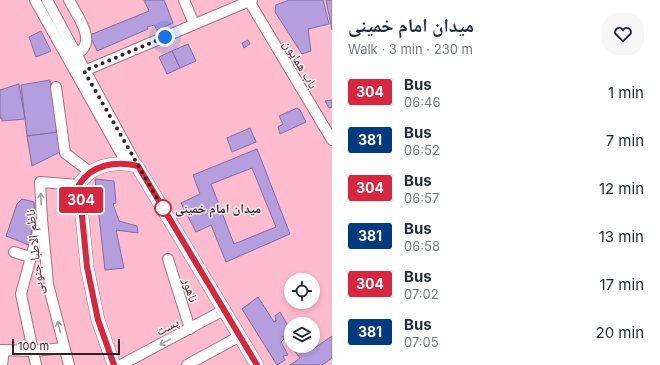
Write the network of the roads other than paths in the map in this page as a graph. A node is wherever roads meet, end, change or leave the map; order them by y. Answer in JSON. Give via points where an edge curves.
{"nodes":[{"id":1,"x":35,"y":0,"type":"edge"},
{"id":2,"x":47,"y":0,"type":"edge"},
{"id":3,"x":69,"y":0,"type":"edge"},
{"id":4,"x":184,"y":0,"type":"edge"},
{"id":5,"x":250,"y":1,"type":"edge"},
{"id":6,"x":194,"y":24,"type":"junction"},
{"id":7,"x":76,"y":54,"type":"junction"},
{"id":8,"x":84,"y":71,"type":"junction"},
{"id":9,"x":56,"y":87,"type":"dead end"},
{"id":10,"x":332,"y":140,"type":"edge"},
{"id":11,"x":134,"y":165,"type":"junction"},
{"id":12,"x":90,"y":172,"type":"junction"},
{"id":13,"x":79,"y":185,"type":"junction"},
{"id":14,"x":42,"y":219,"type":"junction"},
{"id":15,"x":14,"y":252,"type":"dead end"},
{"id":16,"x":30,"y":257,"type":"junction"},
{"id":17,"x":168,"y":259,"type":"dead end"},
{"id":18,"x":224,"y":310,"type":"junction"},
{"id":19,"x":190,"y":329,"type":"junction"},
{"id":20,"x":240,"y":336,"type":"junction"},
{"id":21,"x":64,"y":348,"type":"junction"},
{"id":22,"x":2,"y":350,"type":"edge"},
{"id":23,"x":33,"y":351,"type":"junction"},
{"id":24,"x":2,"y":365,"type":"edge"},
{"id":25,"x":36,"y":365,"type":"edge"},
{"id":26,"x":69,"y":365,"type":"edge"},
{"id":27,"x":114,"y":365,"type":"edge"},
{"id":28,"x":121,"y":365,"type":"edge"},
{"id":29,"x":187,"y":365,"type":"edge"},
{"id":30,"x":257,"y":365,"type":"edge"}],
"edges":[{"from":1,"to":11,"type":"street"},
{"from":2,"to":7,"type":"street"},
{"from":3,"to":7,"type":"street","via":[[87,37],[83,51]]},
{"from":4,"to":6,"type":"street"},
{"from":5,"to":6,"type":"street"},
{"from":5,"to":10,"type":"street","name":"باب همایون"},
{"from":6,"to":8,"type":"street"},
{"from":7,"to":8,"type":"street"},
{"from":8,"to":11,"type":"street"},
{"from":9,"to":12,"type":"street","via":[[65,153]]},
{"from":11,"to":12,"type":"main road","via":[[104,166]]},
{"from":11,"to":18,"type":"main road"},
{"from":12,"to":13,"type":"main road"},
{"from":14,"to":13,"type":"street","name":"ناظم الاطبا جنوبی","one_way":true,"via":[[40,182]]},
{"from":13,"to":27,"type":"main road","via":[[87,267],[98,320]]},
{"from":14,"to":16,"type":"street"},
{"from":21,"to":14,"type":"street","name":"ناظم الاطبا جنوبی","one_way":true,"via":[[48,284]]},
{"from":15,"to":16,"type":"street"},
{"from":16,"to":23,"type":"street","via":[[21,294]]},
{"from":17,"to":19,"type":"street","name":"ناهور"},
{"from":18,"to":19,"type":"street","name":"پست"},
{"from":18,"to":20,"type":"main road"},
{"from":19,"to":28,"type":"street","name":"پست","one_way":true},
{"from":20,"to":29,"type":"street"},
{"from":20,"to":30,"type":"main road"},
{"from":21,"to":23,"type":"street"},
{"from":21,"to":26,"type":"street","name":"ناظم الاطبا جنوبی"},
{"from":22,"to":23,"type":"street"},
{"from":22,"to":24,"type":"street"},
{"from":23,"to":25,"type":"street"}]}
